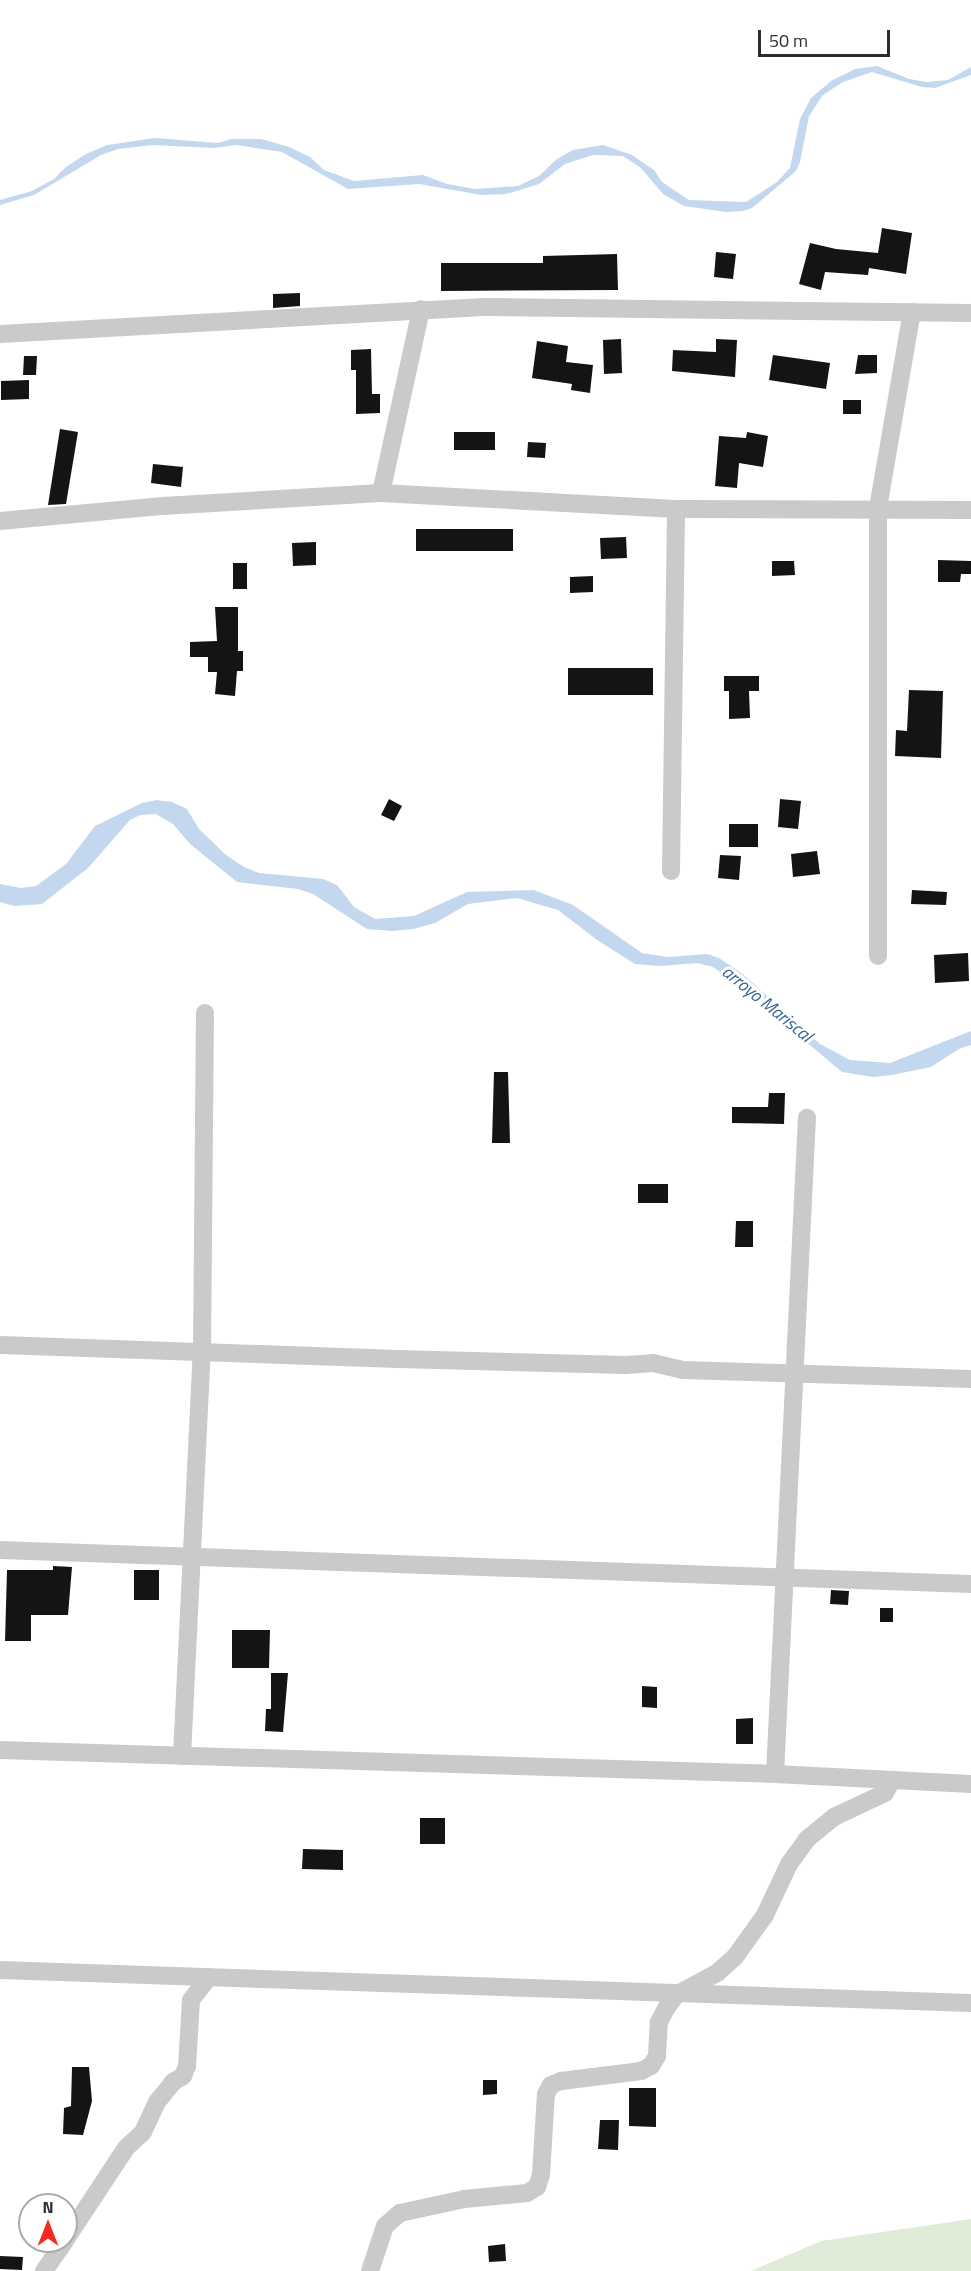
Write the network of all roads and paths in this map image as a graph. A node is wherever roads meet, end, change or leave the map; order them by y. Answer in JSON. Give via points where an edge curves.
{"nodes":[{"id":1,"x":421,"y":309,"type":"junction"},
{"id":2,"x":912,"y":312,"type":"junction"},
{"id":3,"x":971,"y":313,"type":"edge"},
{"id":4,"x":0,"y":334,"type":"edge"},
{"id":5,"x":381,"y":493,"type":"junction"},
{"id":6,"x":878,"y":508,"type":"junction"},
{"id":7,"x":676,"y":509,"type":"junction"},
{"id":8,"x":971,"y":510,"type":"edge"},
{"id":9,"x":0,"y":521,"type":"edge"},
{"id":10,"x":671,"y":871,"type":"dead end"},
{"id":11,"x":878,"y":956,"type":"dead end"},
{"id":12,"x":205,"y":1013,"type":"dead end"},
{"id":13,"x":807,"y":1118,"type":"dead end"},
{"id":14,"x":0,"y":1345,"type":"edge"},
{"id":15,"x":202,"y":1353,"type":"junction"},
{"id":16,"x":796,"y":1373,"type":"junction"},
{"id":17,"x":971,"y":1379,"type":"edge"},
{"id":18,"x":0,"y":1550,"type":"edge"},
{"id":19,"x":194,"y":1557,"type":"junction"},
{"id":20,"x":785,"y":1577,"type":"junction"},
{"id":21,"x":971,"y":1584,"type":"edge"},
{"id":22,"x":0,"y":1750,"type":"edge"},
{"id":23,"x":182,"y":1756,"type":"junction"},
{"id":24,"x":774,"y":1774,"type":"junction"},
{"id":25,"x":892,"y":1780,"type":"junction"},
{"id":26,"x":971,"y":1784,"type":"edge"},
{"id":27,"x":0,"y":1970,"type":"edge"},
{"id":28,"x":209,"y":1977,"type":"junction"},
{"id":29,"x":676,"y":1995,"type":"junction"},
{"id":30,"x":971,"y":2003,"type":"edge"},
{"id":31,"x":78,"y":2220,"type":"edge"},
{"id":32,"x":56,"y":2253,"type":"edge"},
{"id":33,"x":44,"y":2271,"type":"edge"},
{"id":34,"x":370,"y":2271,"type":"edge"}],
"edges":[{"from":1,"to":2,"type":"street"},
{"from":1,"to":4,"type":"street"},
{"from":1,"to":5,"type":"street"},
{"from":2,"to":3,"type":"street"},
{"from":2,"to":6,"type":"street"},
{"from":5,"to":7,"type":"street"},
{"from":5,"to":9,"type":"street","via":[[163,506]]},
{"from":6,"to":7,"type":"street"},
{"from":6,"to":8,"type":"street"},
{"from":6,"to":11,"type":"street"},
{"from":7,"to":10,"type":"street"},
{"from":12,"to":15,"type":"street"},
{"from":13,"to":16,"type":"street"},
{"from":14,"to":15,"type":"street"},
{"from":15,"to":16,"type":"street","via":[[653,1363],[683,1370]]},
{"from":15,"to":19,"type":"street"},
{"from":16,"to":17,"type":"street"},
{"from":16,"to":20,"type":"street"},
{"from":18,"to":19,"type":"street"},
{"from":19,"to":20,"type":"street"},
{"from":19,"to":23,"type":"street"},
{"from":20,"to":21,"type":"street"},
{"from":20,"to":24,"type":"street"},
{"from":22,"to":23,"type":"street"},
{"from":23,"to":24,"type":"street"},
{"from":24,"to":25,"type":"street"},
{"from":25,"to":26,"type":"street"},
{"from":25,"to":29,"type":"street","via":[[877,1799],[834,1817],[807,1839],[789,1864],[756,1930],[735,1957],[717,1973]]},
{"from":27,"to":28,"type":"street"},
{"from":28,"to":29,"type":"street"},
{"from":28,"to":31,"type":"street","via":[[191,2000],[183,2076],[172,2082],[157,2102],[143,2132],[126,2148]]},
{"from":29,"to":30,"type":"street"},
{"from":29,"to":34,"type":"street","via":[[659,2022],[657,2056],[651,2066],[640,2071],[561,2080],[551,2085],[546,2094],[537,2187],[526,2193],[464,2199],[400,2213],[385,2226]]},
{"from":32,"to":33,"type":"street"}]}
